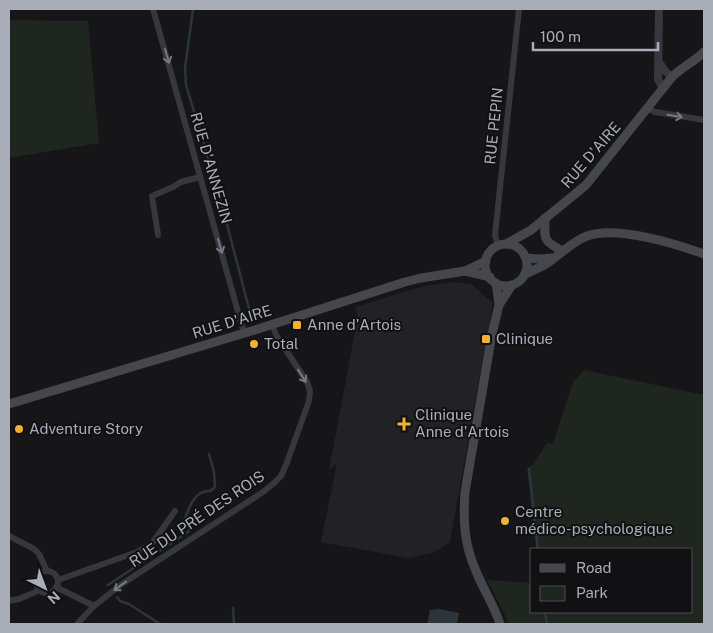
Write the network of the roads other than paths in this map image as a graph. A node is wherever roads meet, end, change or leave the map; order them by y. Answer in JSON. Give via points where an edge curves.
{"nodes":[{"id":1,"x":154,"y":9,"type":"edge"},
{"id":2,"x":519,"y":9,"type":"edge"},
{"id":3,"x":658,"y":9,"type":"edge"},
{"id":4,"x":704,"y":52,"type":"edge"},
{"id":5,"x":659,"y":62,"type":"junction"},
{"id":6,"x":672,"y":77,"type":"junction"},
{"id":7,"x":663,"y":89,"type":"junction"},
{"id":8,"x":648,"y":108,"type":"junction"},
{"id":9,"x":704,"y":120,"type":"edge"},
{"id":10,"x":200,"y":177,"type":"junction"},
{"id":11,"x":545,"y":218,"type":"junction"},
{"id":12,"x":531,"y":230,"type":"junction"},
{"id":13,"x":158,"y":235,"type":"dead end"},
{"id":14,"x":502,"y":245,"type":"junction"},
{"id":15,"x":563,"y":251,"type":"junction"},
{"id":16,"x":524,"y":254,"type":"junction"},
{"id":17,"x":704,"y":254,"type":"edge"},
{"id":18,"x":554,"y":258,"type":"junction"},
{"id":19,"x":486,"y":261,"type":"junction"},
{"id":20,"x":465,"y":271,"type":"junction"},
{"id":21,"x":525,"y":274,"type":"junction"},
{"id":22,"x":493,"y":280,"type":"junction"},
{"id":23,"x":512,"y":285,"type":"junction"},
{"id":24,"x":499,"y":305,"type":"junction"},
{"id":25,"x":272,"y":324,"type":"junction"},
{"id":26,"x":244,"y":333,"type":"junction"},
{"id":27,"x":9,"y":404,"type":"edge"},
{"id":28,"x":175,"y":511,"type":"dead end"},
{"id":29,"x":9,"y":536,"type":"edge"},
{"id":30,"x":46,"y":571,"type":"junction"},
{"id":31,"x":57,"y":584,"type":"junction"},
{"id":32,"x":40,"y":590,"type":"junction"},
{"id":33,"x":9,"y":601,"type":"edge"},
{"id":34,"x":94,"y":606,"type":"junction"},
{"id":35,"x":77,"y":624,"type":"edge"},
{"id":36,"x":500,"y":624,"type":"edge"}],
"edges":[{"from":1,"to":10,"type":"street","name":"RUE D'ANNEZIN","one_way":true},
{"from":2,"to":14,"type":"street","name":"RUE PEPIN","via":[[495,234]]},
{"from":3,"to":5,"type":"street"},
{"from":4,"to":6,"type":"main road","name":"RUE D'AIRE"},
{"from":5,"to":6,"type":"street"},
{"from":5,"to":7,"type":"street","via":[[658,78]]},
{"from":6,"to":7,"type":"main road","name":"RUE D'AIRE"},
{"from":7,"to":8,"type":"main road","name":"RUE D'AIRE"},
{"from":8,"to":9,"type":"street","one_way":true},
{"from":8,"to":11,"type":"main road","name":"RUE D'AIRE","via":[[586,185]]},
{"from":10,"to":13,"type":"street","via":[[152,196]]},
{"from":10,"to":26,"type":"street","name":"RUE D'ANNEZIN","one_way":true},
{"from":11,"to":12,"type":"main road","name":"RUE D'AIRE"},
{"from":11,"to":15,"type":"main road","via":[[547,241]]},
{"from":12,"to":14,"type":"main road"},
{"from":12,"to":16,"type":"main road"},
{"from":14,"to":16,"type":"main road","via":[[516,246]]},
{"from":14,"to":19,"type":"main road","via":[[489,254]]},
{"from":15,"to":17,"type":"main road","via":[[598,233],[653,239]]},
{"from":15,"to":18,"type":"main road"},
{"from":16,"to":18,"type":"main road","via":[[539,259]]},
{"from":16,"to":21,"type":"main road"},
{"from":18,"to":21,"type":"main road"},
{"from":19,"to":20,"type":"main road","name":"RUE D'AIRE"},
{"from":19,"to":22,"type":"main road","via":[[486,269]]},
{"from":20,"to":22,"type":"main road","name":"RUE D'AIRE"},
{"from":20,"to":25,"type":"main road","name":"RUE D'AIRE","via":[[405,282]]},
{"from":21,"to":23,"type":"main road"},
{"from":22,"to":23,"type":"main road"},
{"from":22,"to":24,"type":"main road"},
{"from":23,"to":24,"type":"main road"},
{"from":24,"to":36,"type":"main road","via":[[465,492],[464,519],[471,558]]},
{"from":25,"to":26,"type":"main road","name":"RUE D'AIRE"},
{"from":25,"to":34,"type":"street","name":"RUE DU PRÉ DES ROIS","one_way":true,"via":[[310,391],[280,476],[263,492],[122,584]]},
{"from":26,"to":27,"type":"main road","name":"RUE D'AIRE"},
{"from":28,"to":31,"type":"street","via":[[151,545]]},
{"from":29,"to":30,"type":"street","via":[[34,549]]},
{"from":30,"to":31,"type":"street","via":[[55,574]]},
{"from":30,"to":32,"type":"street","via":[[36,580]]},
{"from":31,"to":32,"type":"street","via":[[49,592]]},
{"from":31,"to":34,"type":"street"},
{"from":32,"to":33,"type":"street"},
{"from":34,"to":35,"type":"street","name":"RUE DU PRÉ DES ROIS"}]}
